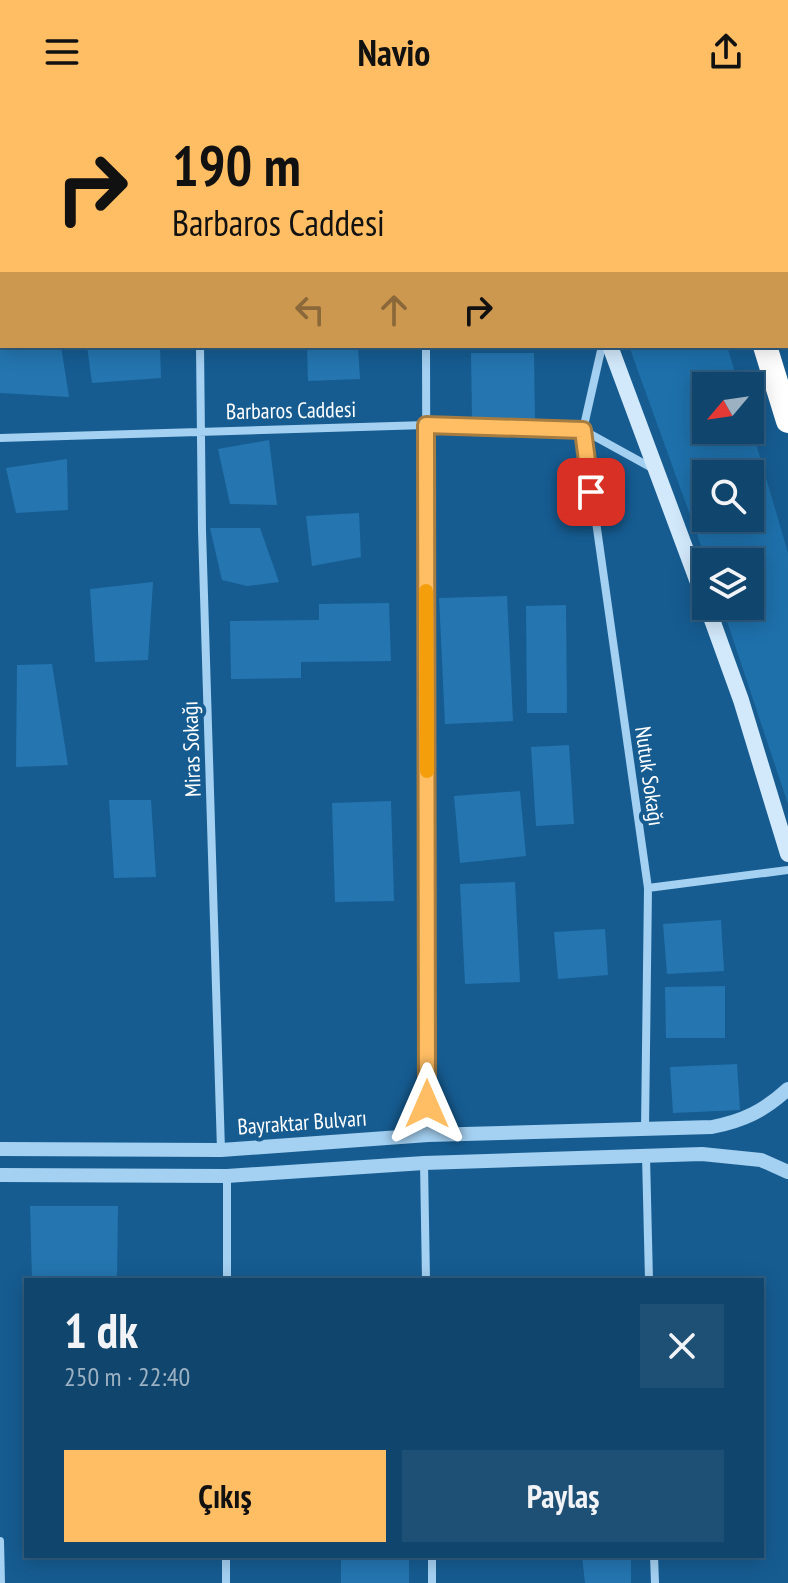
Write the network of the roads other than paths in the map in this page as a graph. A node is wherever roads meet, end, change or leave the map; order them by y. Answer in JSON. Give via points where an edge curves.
{"nodes":[{"id":1,"x":200,"y":348,"type":"edge"},
{"id":2,"x":426,"y":348,"type":"edge"},
{"id":3,"x":602,"y":348,"type":"edge"},
{"id":4,"x":611,"y":348,"type":"edge"},
{"id":5,"x":766,"y":348,"type":"edge"},
{"id":6,"x":788,"y":421,"type":"edge"},
{"id":7,"x":426,"y":425,"type":"junction"},
{"id":8,"x":201,"y":430,"type":"junction"},
{"id":9,"x":583,"y":430,"type":"junction"},
{"id":10,"x":0,"y":438,"type":"edge"},
{"id":11,"x":657,"y":471,"type":"junction"},
{"id":12,"x":692,"y":567,"type":"edge"},
{"id":13,"x":712,"y":620,"type":"edge"},
{"id":14,"x":788,"y":854,"type":"edge"},
{"id":15,"x":788,"y":870,"type":"edge"},
{"id":16,"x":648,"y":888,"type":"junction"},
{"id":17,"x":788,"y":1089,"type":"edge"},
{"id":18,"x":645,"y":1129,"type":"junction"},
{"id":19,"x":428,"y":1135,"type":"junction"},
{"id":20,"x":0,"y":1149,"type":"edge"},
{"id":21,"x":221,"y":1150,"type":"junction"},
{"id":22,"x":646,"y":1156,"type":"junction"},
{"id":23,"x":424,"y":1163,"type":"junction"},
{"id":24,"x":788,"y":1172,"type":"edge"},
{"id":25,"x":0,"y":1175,"type":"edge"},
{"id":26,"x":227,"y":1176,"type":"junction"},
{"id":27,"x":227,"y":1278,"type":"edge"},
{"id":28,"x":426,"y":1278,"type":"edge"},
{"id":29,"x":649,"y":1278,"type":"edge"},
{"id":30,"x":0,"y":1541,"type":"edge"},
{"id":31,"x":226,"y":1558,"type":"edge"},
{"id":32,"x":432,"y":1558,"type":"edge"},
{"id":33,"x":654,"y":1558,"type":"edge"},
{"id":34,"x":1,"y":1583,"type":"edge"},
{"id":35,"x":226,"y":1583,"type":"edge"},
{"id":36,"x":432,"y":1583,"type":"edge"},
{"id":37,"x":655,"y":1583,"type":"edge"}],
"edges":[{"from":1,"to":8,"type":"street","name":"Miras Sokağı"},
{"from":2,"to":7,"type":"street"},
{"from":3,"to":9,"type":"street"},
{"from":4,"to":11,"type":"main road"},
{"from":5,"to":6,"type":"highway"},
{"from":7,"to":8,"type":"street","name":"Barbaros Caddesi"},
{"from":7,"to":9,"type":"street","name":"Barbaros Caddesi"},
{"from":7,"to":19,"type":"street"},
{"from":8,"to":10,"type":"street","name":"Barbaros Caddesi"},
{"from":8,"to":21,"type":"street","name":"Miras Sokağı"},
{"from":9,"to":11,"type":"street"},
{"from":9,"to":16,"type":"street","name":"Nutuk Sokağı"},
{"from":11,"to":12,"type":"main road"},
{"from":13,"to":14,"type":"main road"},
{"from":15,"to":16,"type":"street"},
{"from":16,"to":18,"type":"street","name":"Nutuk Sokağı"},
{"from":17,"to":18,"type":"street","name":"Bayraktar Bulvarı","via":[[767,1108],[738,1122]]},
{"from":18,"to":19,"type":"street","name":"Bayraktar Bulvarı"},
{"from":19,"to":21,"type":"street","name":"Bayraktar Bulvarı"},
{"from":20,"to":21,"type":"street","name":"Bayraktar Bulvarı"},
{"from":22,"to":23,"type":"street"},
{"from":22,"to":24,"type":"street","via":[[733,1155]]},
{"from":22,"to":29,"type":"street"},
{"from":23,"to":26,"type":"street"},
{"from":23,"to":28,"type":"street"},
{"from":25,"to":26,"type":"street"},
{"from":26,"to":27,"type":"street"},
{"from":30,"to":34,"type":"street"},
{"from":31,"to":35,"type":"street"},
{"from":32,"to":36,"type":"street"},
{"from":33,"to":37,"type":"street"}]}
